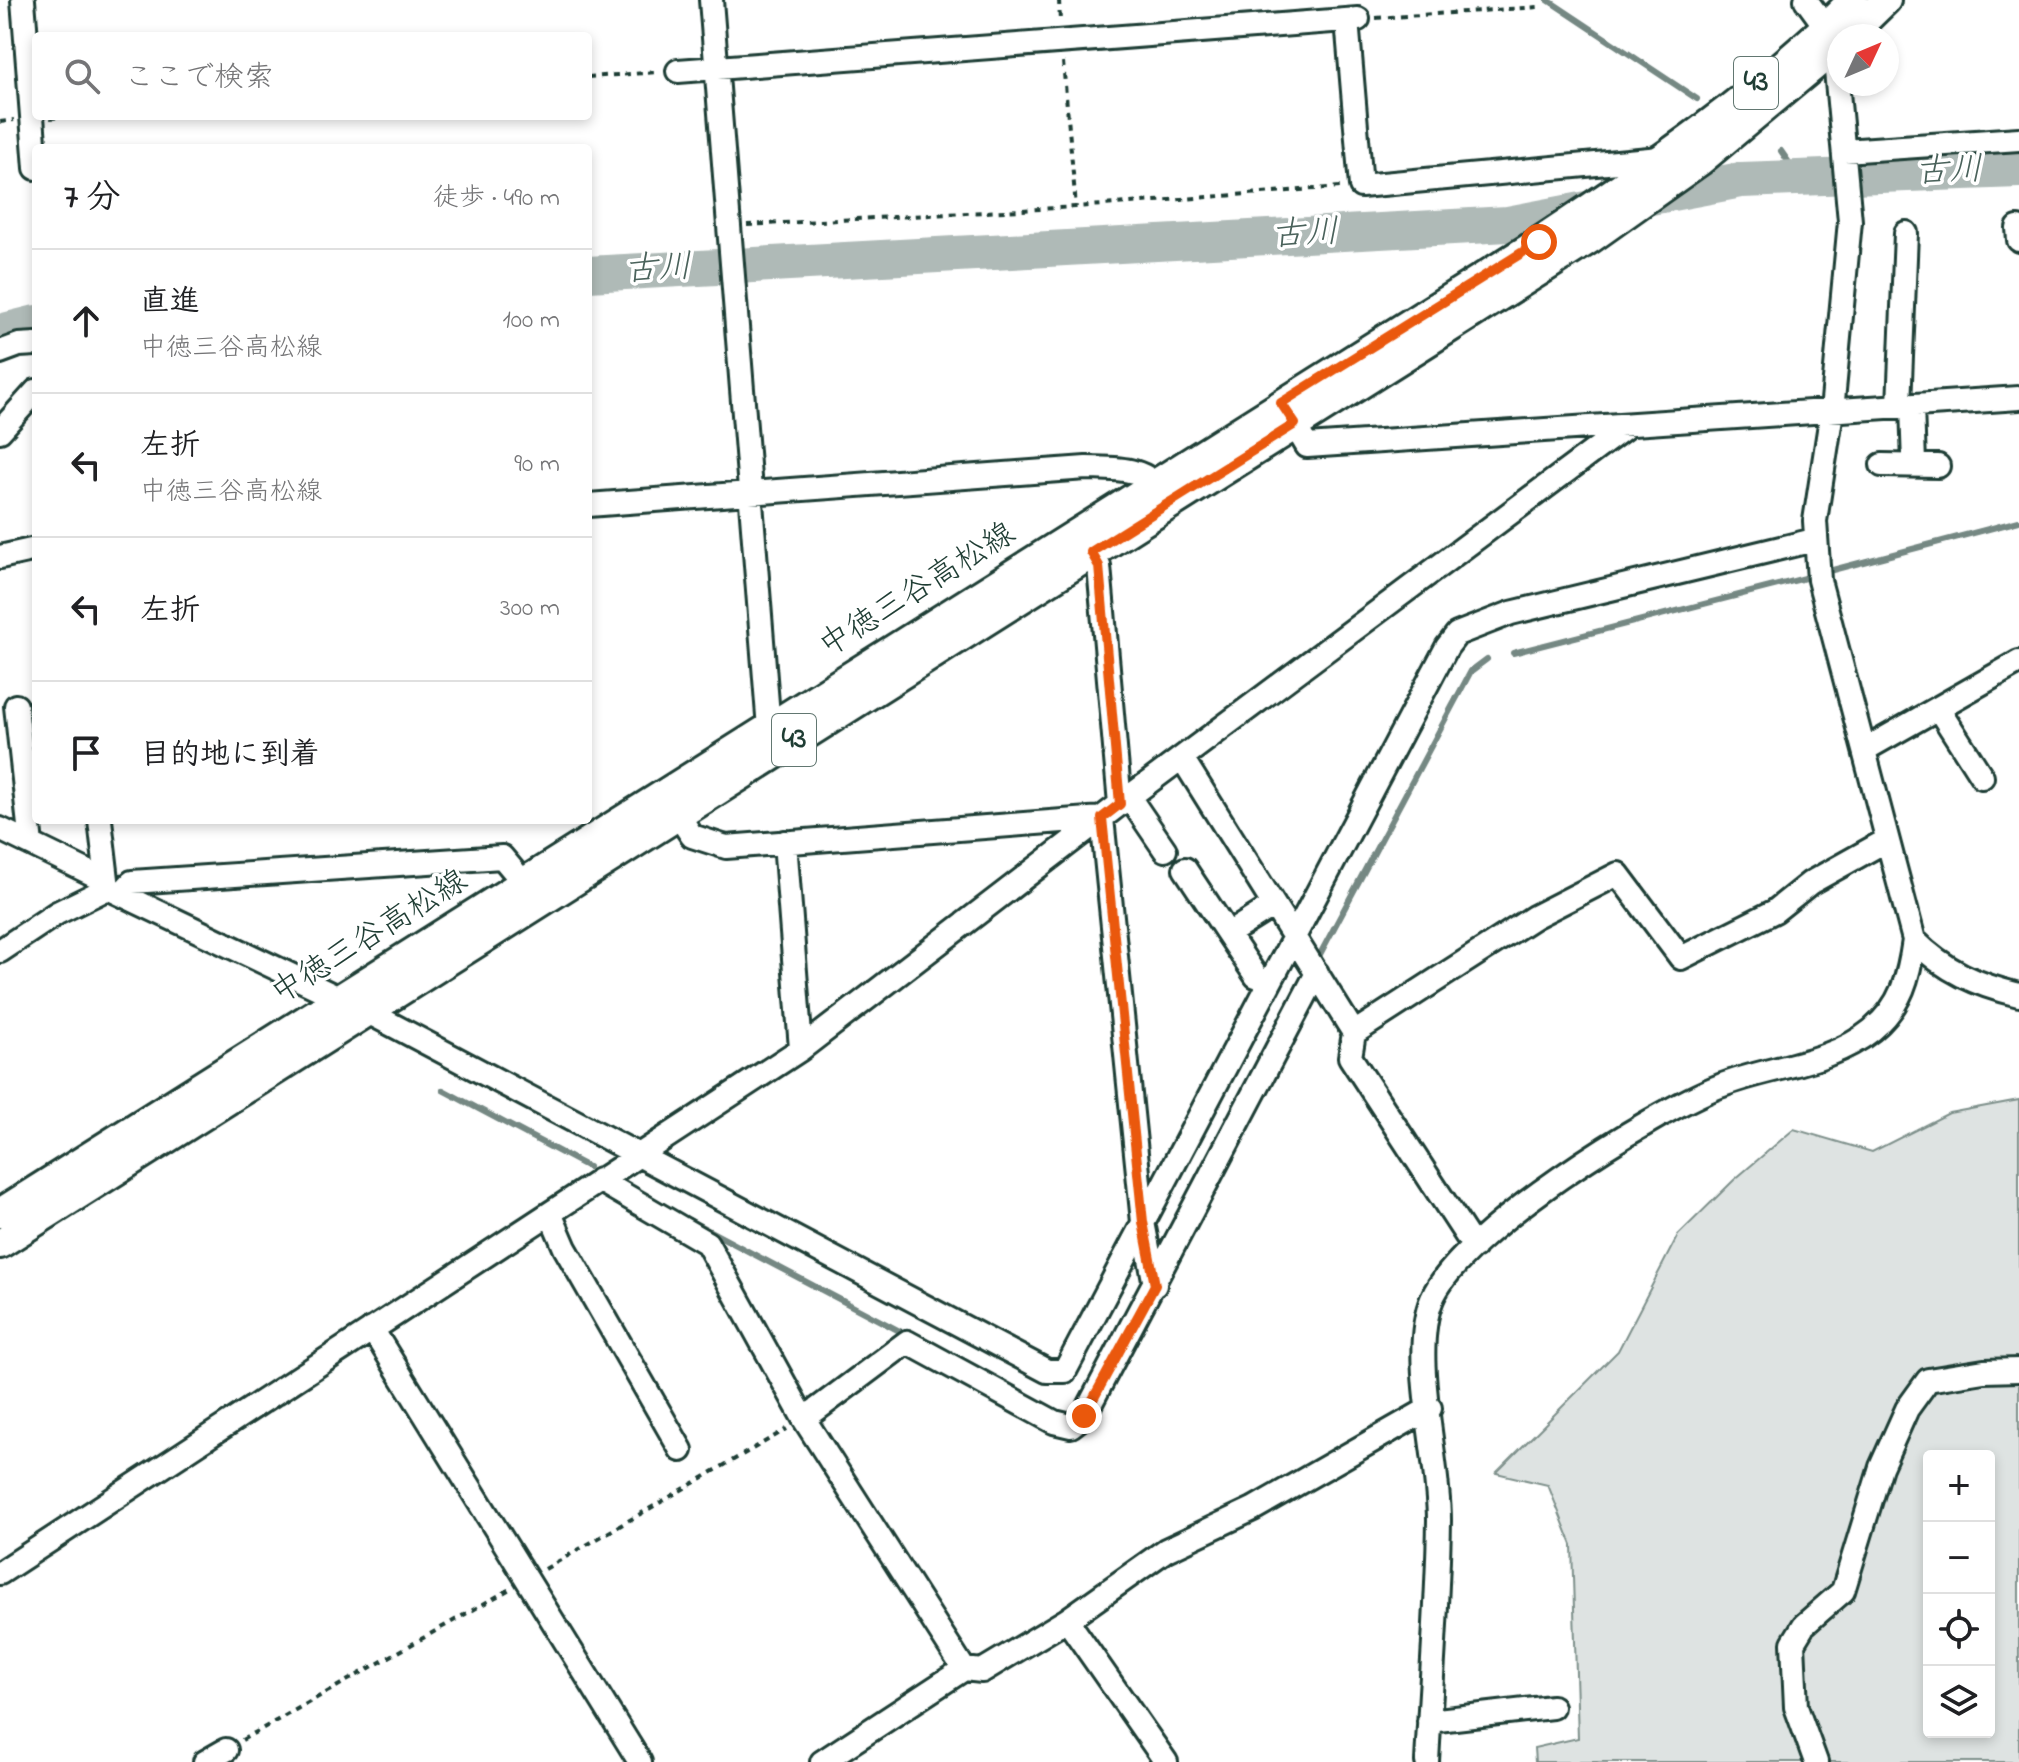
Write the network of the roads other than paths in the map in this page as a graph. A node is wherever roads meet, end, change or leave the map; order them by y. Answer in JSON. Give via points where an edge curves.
{"nodes":[{"id":1,"x":23,"y":0,"type":"edge"},
{"id":2,"x":711,"y":0,"type":"edge"},
{"id":3,"x":1806,"y":0,"type":"edge"},
{"id":4,"x":1853,"y":0,"type":"edge"},
{"id":5,"x":1886,"y":0,"type":"edge"},
{"id":6,"x":1843,"y":24,"type":"edge"},
{"id":7,"x":1856,"y":24,"type":"edge"},
{"id":8,"x":1827,"y":26,"type":"edge"},
{"id":9,"x":1827,"y":46,"type":"edge"},
{"id":10,"x":1827,"y":48,"type":"edge"},
{"id":11,"x":716,"y":68,"type":"junction"},
{"id":12,"x":667,"y":71,"type":"road end"},
{"id":13,"x":1840,"y":96,"type":"edge"},
{"id":14,"x":32,"y":116,"type":"edge"},
{"id":15,"x":32,"y":120,"type":"edge"},
{"id":16,"x":2019,"y":139,"type":"edge"},
{"id":17,"x":34,"y":144,"type":"edge"},
{"id":18,"x":1844,"y":156,"type":"junction"},
{"id":19,"x":1659,"y":160,"type":"junction"},
{"id":20,"x":2018,"y":228,"type":"edge"},
{"id":21,"x":1906,"y":233,"type":"dead end"},
{"id":22,"x":2019,"y":240,"type":"edge"},
{"id":23,"x":32,"y":344,"type":"edge"},
{"id":24,"x":0,"y":352,"type":"edge"},
{"id":25,"x":32,"y":395,"type":"edge"},
{"id":26,"x":2019,"y":398,"type":"edge"},
{"id":27,"x":1906,"y":406,"type":"junction"},
{"id":28,"x":1832,"y":411,"type":"junction"},
{"id":29,"x":1288,"y":414,"type":"junction"},
{"id":30,"x":1627,"y":426,"type":"junction"},
{"id":31,"x":0,"y":431,"type":"edge"},
{"id":32,"x":1914,"y":464,"type":"junction"},
{"id":33,"x":1882,"y":465,"type":"dead end"},
{"id":34,"x":1938,"y":466,"type":"dead end"},
{"id":35,"x":752,"y":493,"type":"junction"},
{"id":36,"x":1163,"y":493,"type":"junction"},
{"id":37,"x":592,"y":505,"type":"edge"},
{"id":38,"x":1814,"y":540,"type":"junction"},
{"id":39,"x":32,"y":550,"type":"edge"},
{"id":40,"x":1091,"y":552,"type":"junction"},
{"id":41,"x":0,"y":557,"type":"edge"},
{"id":42,"x":2019,"y":662,"type":"edge"},
{"id":43,"x":16,"y":706,"type":"dead end"},
{"id":44,"x":1938,"y":708,"type":"junction"},
{"id":45,"x":769,"y":725,"type":"junction"},
{"id":46,"x":1864,"y":750,"type":"junction"},
{"id":47,"x":771,"y":754,"type":"junction"},
{"id":48,"x":1182,"y":758,"type":"junction"},
{"id":49,"x":1982,"y":777,"type":"dead end"},
{"id":50,"x":671,"y":804,"type":"junction"},
{"id":51,"x":1117,"y":806,"type":"junction"},
{"id":52,"x":101,"y":824,"type":"edge"},
{"id":53,"x":0,"y":829,"type":"edge"},
{"id":54,"x":1887,"y":840,"type":"junction"},
{"id":55,"x":785,"y":842,"type":"junction"},
{"id":56,"x":31,"y":844,"type":"junction"},
{"id":57,"x":1165,"y":850,"type":"dead end"},
{"id":58,"x":1185,"y":869,"type":"dead end"},
{"id":59,"x":112,"y":888,"type":"junction"},
{"id":60,"x":531,"y":892,"type":"junction"},
{"id":61,"x":1274,"y":905,"type":"junction"},
{"id":62,"x":1228,"y":934,"type":"junction"},
{"id":63,"x":1294,"y":936,"type":"junction"},
{"id":64,"x":1914,"y":940,"type":"junction"},
{"id":65,"x":0,"y":951,"type":"edge"},
{"id":66,"x":1317,"y":973,"type":"junction"},
{"id":67,"x":1256,"y":976,"type":"dead end"},
{"id":68,"x":2019,"y":995,"type":"edge"},
{"id":69,"x":337,"y":999,"type":"junction"},
{"id":70,"x":366,"y":1011,"type":"junction"},
{"id":71,"x":1354,"y":1033,"type":"junction"},
{"id":72,"x":801,"y":1049,"type":"junction"},
{"id":73,"x":640,"y":1154,"type":"junction"},
{"id":74,"x":599,"y":1180,"type":"junction"},
{"id":75,"x":0,"y":1213,"type":"edge"},
{"id":76,"x":550,"y":1213,"type":"junction"},
{"id":77,"x":1143,"y":1222,"type":"junction"},
{"id":78,"x":0,"y":1244,"type":"edge"},
{"id":79,"x":1474,"y":1247,"type":"junction"},
{"id":80,"x":1155,"y":1285,"type":"junction"},
{"id":81,"x":372,"y":1329,"type":"junction"},
{"id":82,"x":2019,"y":1370,"type":"edge"},
{"id":83,"x":1430,"y":1408,"type":"junction"},
{"id":84,"x":804,"y":1419,"type":"junction"},
{"id":85,"x":681,"y":1450,"type":"dead end"},
{"id":86,"x":0,"y":1573,"type":"edge"},
{"id":87,"x":1067,"y":1620,"type":"junction"},
{"id":88,"x":964,"y":1669,"type":"junction"},
{"id":89,"x":1552,"y":1707,"type":"dead end"},
{"id":90,"x":1429,"y":1721,"type":"junction"},
{"id":91,"x":226,"y":1750,"type":"dead end"},
{"id":92,"x":205,"y":1762,"type":"edge"},
{"id":93,"x":640,"y":1762,"type":"edge"},
{"id":94,"x":822,"y":1762,"type":"edge"},
{"id":95,"x":1166,"y":1762,"type":"edge"},
{"id":96,"x":1427,"y":1762,"type":"edge"},
{"id":97,"x":1816,"y":1762,"type":"edge"}],
"edges":[{"from":1,"to":14,"type":"street"},
{"from":2,"to":11,"type":"street"},
{"from":3,"to":8,"type":"street"},
{"from":4,"to":6,"type":"main road","name":"中徳三谷高松線","number":"43"},
{"from":5,"to":7,"type":"main road","name":"中徳三谷高松線","number":"43"},
{"from":9,"to":19,"type":"main road","name":"中徳三谷高松線","number":"43"},
{"from":10,"to":29,"type":"main road","name":"中徳三谷高松線","number":"43","via":[[1700,161],[1590,239]]},
{"from":11,"to":12,"type":"street"},
{"from":11,"to":19,"type":"street","via":[[1352,20],[1361,186]]},
{"from":11,"to":35,"type":"street"},
{"from":13,"to":18,"type":"street"},
{"from":15,"to":17,"type":"street"},
{"from":16,"to":18,"type":"street"},
{"from":18,"to":28,"type":"street","via":[[1850,221]]},
{"from":19,"to":29,"type":"main road","name":"中徳三谷高松線","number":"43"},
{"from":20,"to":22,"type":"street"},
{"from":21,"to":27,"type":"street"},
{"from":23,"to":24,"type":"street"},
{"from":25,"to":31,"type":"street"},
{"from":26,"to":27,"type":"street"},
{"from":27,"to":28,"type":"street"},
{"from":27,"to":32,"type":"street"},
{"from":28,"to":30,"type":"street"},
{"from":28,"to":38,"type":"street"},
{"from":29,"to":30,"type":"street","via":[[1307,446]]},
{"from":29,"to":36,"type":"main road","name":"中徳三谷高松線","number":"43"},
{"from":30,"to":48,"type":"street"},
{"from":32,"to":33,"type":"street"},
{"from":32,"to":34,"type":"street"},
{"from":35,"to":36,"type":"street","via":[[1086,468],[1137,470]]},
{"from":35,"to":37,"type":"street"},
{"from":35,"to":45,"type":"street"},
{"from":36,"to":40,"type":"main road","name":"中徳三谷高松線","number":"43"},
{"from":36,"to":45,"type":"main road","name":"中徳三谷高松線","number":"43"},
{"from":38,"to":46,"type":"street","via":[[1819,580]]},
{"from":38,"to":63,"type":"street","via":[[1511,613],[1457,634]]},
{"from":39,"to":41,"type":"street"},
{"from":40,"to":47,"type":"main road","name":"中徳三谷高松線","number":"43"},
{"from":40,"to":51,"type":"street","via":[[1099,566]]},
{"from":42,"to":44,"type":"street"},
{"from":43,"to":56,"type":"street"},
{"from":44,"to":46,"type":"street"},
{"from":44,"to":49,"type":"street"},
{"from":45,"to":47,"type":"street"},
{"from":45,"to":50,"type":"main road","name":"中徳三谷高松線","number":"43"},
{"from":46,"to":54,"type":"street"},
{"from":47,"to":50,"type":"main road","name":"中徳三谷高松線","number":"43"},
{"from":48,"to":51,"type":"street"},
{"from":48,"to":61,"type":"street"},
{"from":50,"to":55,"type":"street","via":[[692,836],[726,847]]},
{"from":50,"to":60,"type":"main road","name":"中徳三谷高松線","number":"43"},
{"from":51,"to":55,"type":"street"},
{"from":51,"to":57,"type":"street"},
{"from":51,"to":72,"type":"street"},
{"from":51,"to":77,"type":"street"},
{"from":52,"to":59,"type":"street"},
{"from":53,"to":56,"type":"street"},
{"from":54,"to":64,"type":"street"},
{"from":54,"to":71,"type":"street","via":[[1810,883],[1775,911],[1681,958],[1618,874],[1534,917]]},
{"from":55,"to":72,"type":"street"},
{"from":56,"to":59,"type":"street"},
{"from":58,"to":62,"type":"street"},
{"from":59,"to":60,"type":"street","via":[[132,882],[502,857]]},
{"from":59,"to":65,"type":"street","via":[[57,913]]},
{"from":59,"to":69,"type":"street"},
{"from":60,"to":69,"type":"main road","name":"中徳三谷高松線","number":"43"},
{"from":60,"to":70,"type":"main road","name":"中徳三谷高松線","number":"43"},
{"from":61,"to":62,"type":"street"},
{"from":61,"to":63,"type":"street"},
{"from":62,"to":67,"type":"street"},
{"from":63,"to":66,"type":"street"},
{"from":63,"to":77,"type":"street"},
{"from":64,"to":68,"type":"street","via":[[1955,974]]},
{"from":64,"to":79,"type":"street","via":[[1902,997],[1872,1030],[1791,1067],[1722,1085],[1643,1124],[1520,1208]]},
{"from":66,"to":71,"type":"street"},
{"from":66,"to":80,"type":"street"},
{"from":69,"to":70,"type":"street"},
{"from":69,"to":75,"type":"main road","name":"中徳三谷高松線","number":"43"},
{"from":70,"to":73,"type":"street"},
{"from":70,"to":78,"type":"main road","name":"中徳三谷高松線","number":"43"},
{"from":71,"to":79,"type":"street","via":[[1350,1057]]},
{"from":72,"to":73,"type":"street"},
{"from":73,"to":74,"type":"street"},
{"from":73,"to":77,"type":"street","via":[[1047,1371],[1065,1371]]},
{"from":74,"to":76,"type":"street"},
{"from":74,"to":84,"type":"street","via":[[707,1243]]},
{"from":76,"to":81,"type":"street"},
{"from":76,"to":85,"type":"street"},
{"from":77,"to":80,"type":"street"},
{"from":79,"to":83,"type":"street","via":[[1433,1295],[1423,1323]]},
{"from":80,"to":84,"type":"street","via":[[1084,1416],[1071,1426],[1054,1422],[907,1342]]},
{"from":81,"to":86,"type":"street"},
{"from":81,"to":93,"type":"street"},
{"from":82,"to":97,"type":"street","via":[[1928,1380],[1907,1409],[1881,1467],[1843,1591],[1804,1625],[1793,1643],[1796,1707]]},
{"from":83,"to":87,"type":"street","via":[[1253,1509],[1166,1550]]},
{"from":83,"to":90,"type":"street","via":[[1439,1518]]},
{"from":84,"to":88,"type":"street"},
{"from":87,"to":88,"type":"street","via":[[982,1671]]},
{"from":87,"to":95,"type":"street"},
{"from":88,"to":94,"type":"street"},
{"from":89,"to":90,"type":"street"},
{"from":90,"to":96,"type":"street"},
{"from":91,"to":92,"type":"street"}]}
